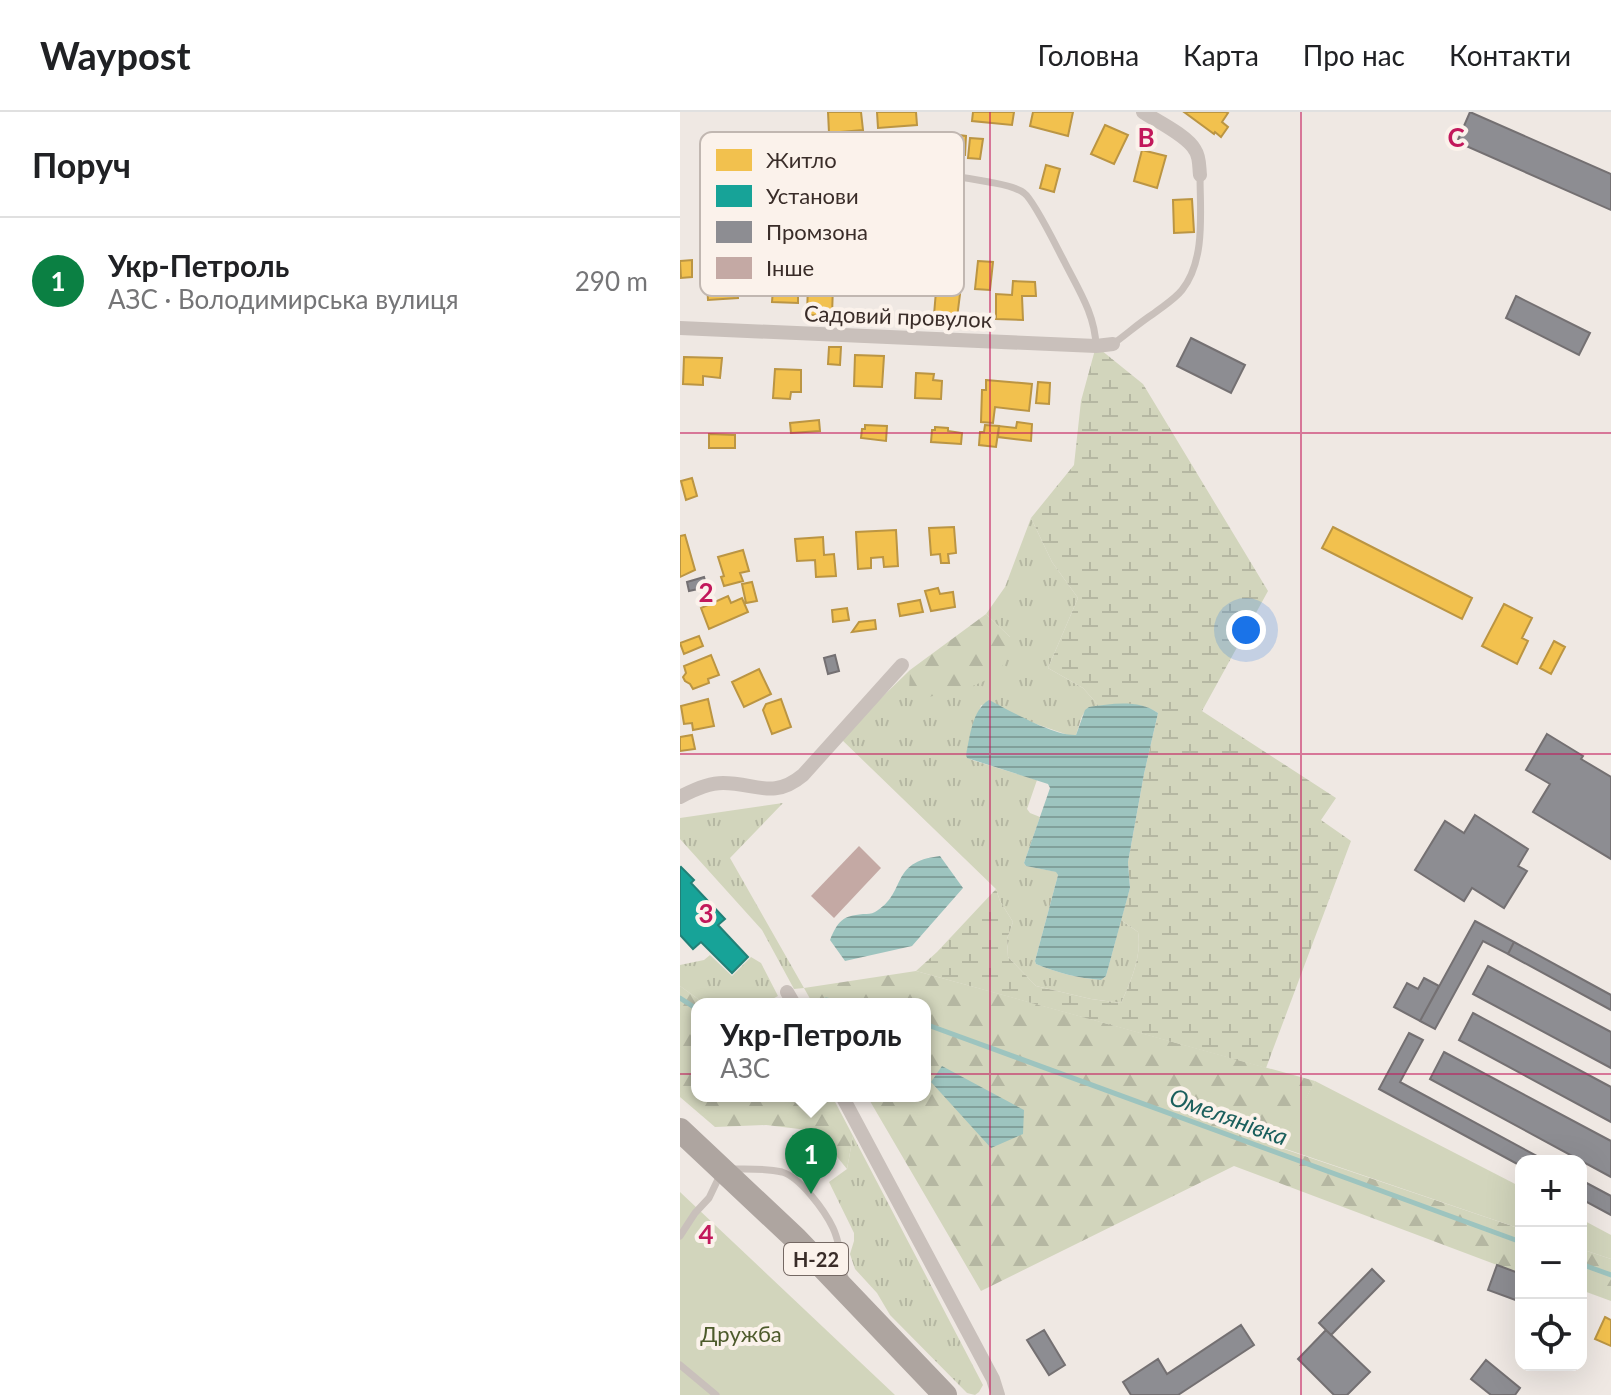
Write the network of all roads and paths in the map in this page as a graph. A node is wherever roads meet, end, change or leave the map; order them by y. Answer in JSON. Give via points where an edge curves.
{"nodes":[{"id":1,"x":1143,"y":112,"type":"edge"},
{"id":2,"x":1200,"y":175,"type":"joint"},
{"id":3,"x":964,"y":177,"type":"edge"},
{"id":4,"x":680,"y":328,"type":"edge"},
{"id":5,"x":1113,"y":344,"type":"joint"},
{"id":6,"x":1096,"y":346,"type":"junction"},
{"id":7,"x":902,"y":665,"type":"dead end"},
{"id":8,"x":680,"y":797,"type":"edge"},
{"id":9,"x":845,"y":1102,"type":"edge"},
{"id":10,"x":680,"y":1130,"type":"edge"},
{"id":11,"x":722,"y":1170,"type":"junction"},
{"id":12,"x":680,"y":1236,"type":"edge"},
{"id":13,"x":847,"y":1292,"type":"junction"},
{"id":14,"x":680,"y":1365,"type":"edge"},
{"id":15,"x":716,"y":1395,"type":"edge"},
{"id":16,"x":945,"y":1395,"type":"edge"},
{"id":17,"x":998,"y":1395,"type":"edge"}],
"edges":[{"from":1,"to":2,"type":"street","via":[[1195,148]]},
{"from":2,"to":5,"type":"lane","via":[[1198,245],[1188,281],[1171,301]]},
{"from":3,"to":6,"type":"lane","via":[[1024,192],[1087,306]]},
{"from":4,"to":6,"type":"street","name":"Садовий провулок"},
{"from":5,"to":6,"type":"street","name":"Садовий провулок"},
{"from":7,"to":8,"type":"street","via":[[793,783],[769,790],[722,783]]},
{"from":9,"to":17,"type":"street"},
{"from":10,"to":11,"type":"main road","number":"Н-22"},
{"from":11,"to":12,"type":"lane","via":[[709,1198]]},
{"from":11,"to":13,"type":"main road","number":"Н-22"},
{"from":11,"to":13,"type":"lane","via":[[786,1173],[811,1194],[833,1228]]},
{"from":13,"to":16,"type":"main road","number":"Н-22"},
{"from":14,"to":15,"type":"lane"}]}
